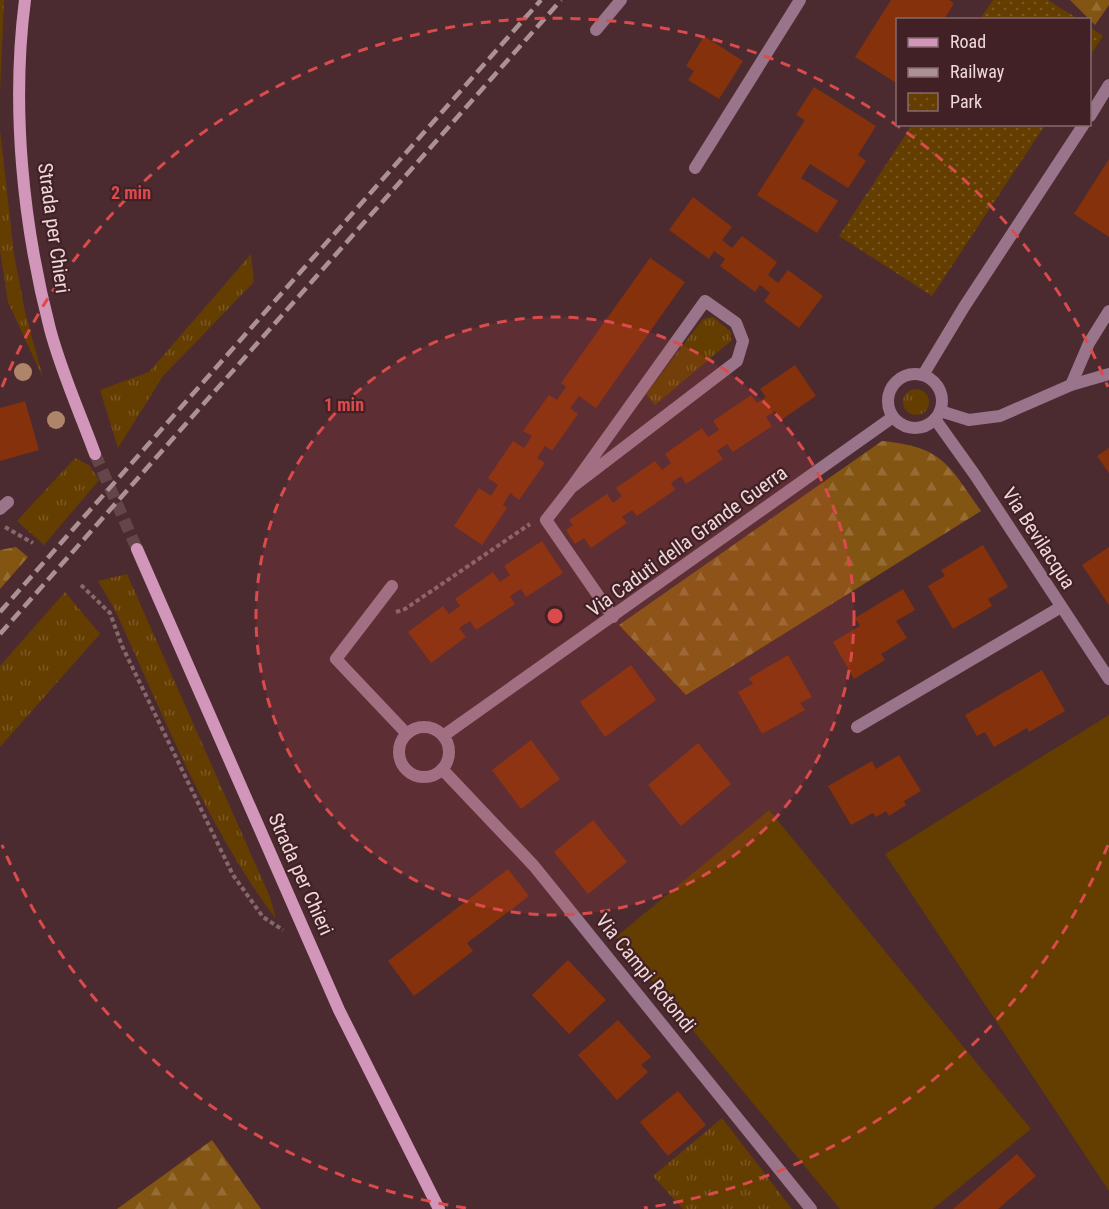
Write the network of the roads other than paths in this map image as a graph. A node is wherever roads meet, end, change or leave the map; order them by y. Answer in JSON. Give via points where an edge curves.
{"nodes":[{"id":1,"x":25,"y":0,"type":"edge"},
{"id":2,"x":621,"y":0,"type":"edge"},
{"id":3,"x":800,"y":0,"type":"edge"},
{"id":4,"x":596,"y":30,"type":"dead end"},
{"id":5,"x":1109,"y":86,"type":"edge"},
{"id":6,"x":1091,"y":113,"type":"edge"},
{"id":7,"x":1083,"y":126,"type":"edge"},
{"id":8,"x":695,"y":168,"type":"dead end"},
{"id":9,"x":1109,"y":311,"type":"edge"},
{"id":10,"x":1109,"y":374,"type":"edge"},
{"id":11,"x":923,"y":375,"type":"junction"},
{"id":12,"x":1071,"y":385,"type":"junction"},
{"id":13,"x":938,"y":415,"type":"junction"},
{"id":14,"x":893,"y":417,"type":"junction"},
{"id":15,"x":95,"y":454,"type":"tunnel mouth"},
{"id":16,"x":571,"y":488,"type":"junction"},
{"id":17,"x":137,"y":549,"type":"tunnel mouth"},
{"id":18,"x":392,"y":586,"type":"dead end"},
{"id":19,"x":1061,"y":607,"type":"junction"},
{"id":20,"x":613,"y":617,"type":"junction"},
{"id":21,"x":1109,"y":679,"type":"edge"},
{"id":22,"x":857,"y":727,"type":"dead end"},
{"id":23,"x":407,"y":735,"type":"junction"},
{"id":24,"x":443,"y":736,"type":"junction"},
{"id":25,"x":442,"y":769,"type":"junction"},
{"id":26,"x":439,"y":1209,"type":"edge"},
{"id":27,"x":811,"y":1209,"type":"edge"}],
"edges":[{"from":1,"to":15,"type":"main road","name":"Strada per Chieri","via":[[21,30],[21,130],[31,231],[51,331]]},
{"from":2,"to":4,"type":"street"},
{"from":3,"to":8,"type":"street"},
{"from":5,"to":6,"type":"street"},
{"from":7,"to":11,"type":"street"},
{"from":9,"to":12,"type":"street","via":[[1089,343]]},
{"from":10,"to":12,"type":"street"},
{"from":11,"to":13,"type":"street","via":[[939,389]]},
{"from":11,"to":14,"type":"street","via":[[906,375],[893,385],[887,401]]},
{"from":12,"to":13,"type":"street","via":[[1000,416],[969,420]]},
{"from":13,"to":14,"type":"street","via":[[922,428],[898,423]]},
{"from":13,"to":19,"type":"street","name":"Via Bevilacqua"},
{"from":14,"to":20,"type":"street","name":"Via Caduti della Grande Guerra"},
{"from":16,"to":16,"type":"street","via":[[705,301],[736,323],[744,340],[737,361]]},
{"from":16,"to":20,"type":"street","via":[[546,520]]},
{"from":17,"to":26,"type":"main road","name":"Strada per Chieri","via":[[339,1010]]},
{"from":18,"to":23,"type":"street","via":[[336,659]]},
{"from":19,"to":21,"type":"street","name":"Via Bevilacqua"},
{"from":19,"to":22,"type":"street"},
{"from":20,"to":24,"type":"street","name":"Via Caduti della Grande Guerra"},
{"from":23,"to":24,"type":"street","via":[[426,727]]},
{"from":23,"to":25,"type":"street","via":[[400,745],[406,768],[420,776]]},
{"from":24,"to":25,"type":"street","via":[[449,755]]},
{"from":25,"to":27,"type":"street","name":"Via Campi Rotondi","via":[[534,866]]}]}
